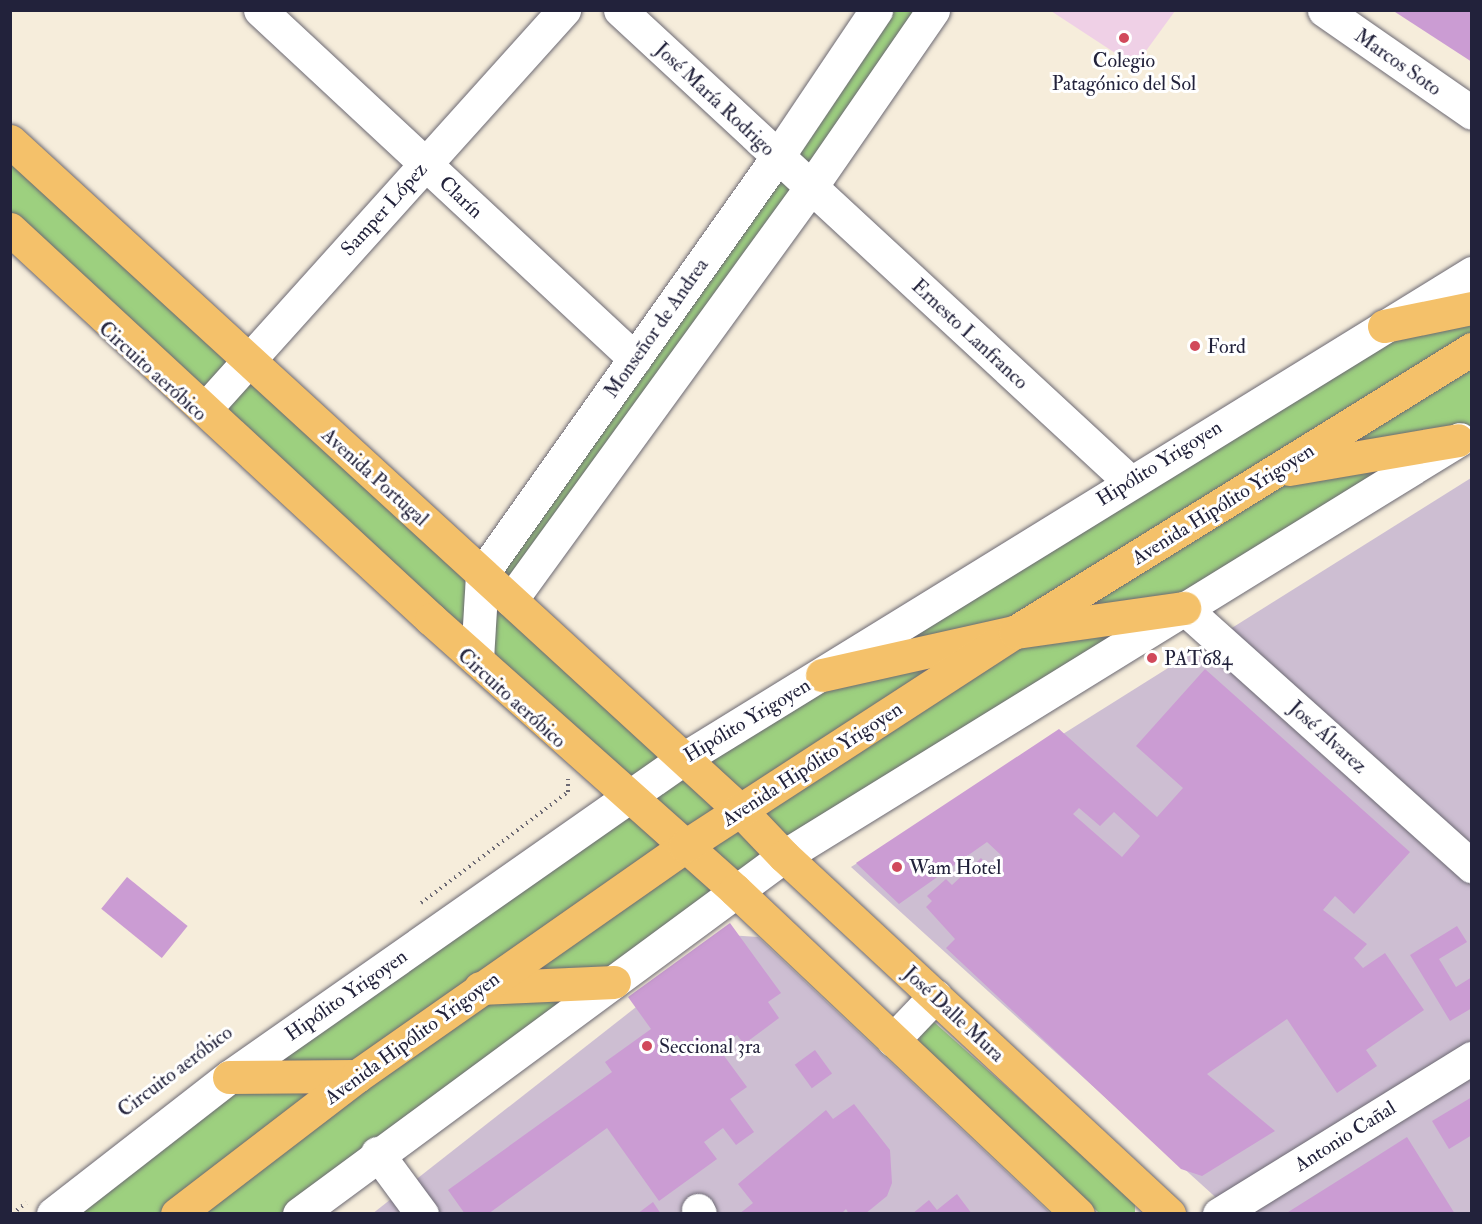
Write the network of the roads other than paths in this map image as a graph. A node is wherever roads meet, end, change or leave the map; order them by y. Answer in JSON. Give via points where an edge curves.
{"nodes":[{"id":1,"x":260,"y":10,"type":"edge"},
{"id":2,"x":564,"y":10,"type":"edge"},
{"id":3,"x":620,"y":10,"type":"edge"},
{"id":4,"x":876,"y":10,"type":"edge"},
{"id":5,"x":933,"y":10,"type":"edge"},
{"id":6,"x":1324,"y":10,"type":"edge"},
{"id":7,"x":1472,"y":113,"type":"edge"},
{"id":8,"x":10,"y":141,"type":"edge"},
{"id":9,"x":778,"y":156,"type":"junction"},
{"id":10,"x":424,"y":163,"type":"junction"},
{"id":11,"x":811,"y":187,"type":"junction"},
{"id":12,"x":10,"y":229,"type":"edge"},
{"id":13,"x":1472,"y":273,"type":"edge"},
{"id":14,"x":1472,"y":308,"type":"edge"},
{"id":15,"x":1384,"y":326,"type":"junction"},
{"id":16,"x":1472,"y":349,"type":"edge"},
{"id":17,"x":634,"y":359,"type":"junction"},
{"id":18,"x":248,"y":361,"type":"junction"},
{"id":19,"x":204,"y":409,"type":"junction"},
{"id":20,"x":1465,"y":436,"type":"edge"},
{"id":21,"x":1276,"y":471,"type":"junction"},
{"id":22,"x":1129,"y":481,"type":"junction"},
{"id":23,"x":482,"y":574,"type":"junction"},
{"id":24,"x":511,"y":600,"type":"junction"},
{"id":25,"x":1184,"y":608,"type":"junction"},
{"id":26,"x":1015,"y":632,"type":"junction"},
{"id":27,"x":477,"y":659,"type":"junction"},
{"id":28,"x":822,"y":675,"type":"junction"},
{"id":29,"x":683,"y":759,"type":"junction"},
{"id":30,"x":632,"y":796,"type":"junction"},
{"id":31,"x":741,"y":811,"type":"junction"},
{"id":32,"x":685,"y":846,"type":"junction"},
{"id":33,"x":784,"y":856,"type":"junction"},
{"id":34,"x":1472,"y":866,"type":"edge"},
{"id":35,"x":735,"y":890,"type":"junction"},
{"id":36,"x":614,"y":982,"type":"junction"},
{"id":37,"x":480,"y":988,"type":"junction"},
{"id":38,"x":935,"y":996,"type":"junction"},
{"id":39,"x":893,"y":1040,"type":"junction"},
{"id":40,"x":1472,"y":1058,"type":"edge"},
{"id":41,"x":357,"y":1076,"type":"junction"},
{"id":42,"x":229,"y":1077,"type":"junction"},
{"id":43,"x":377,"y":1153,"type":"junction"},
{"id":44,"x":42,"y":1206,"type":"edge"},
{"id":45,"x":177,"y":1214,"type":"edge"},
{"id":46,"x":299,"y":1214,"type":"edge"},
{"id":47,"x":422,"y":1214,"type":"edge"},
{"id":48,"x":1078,"y":1214,"type":"edge"},
{"id":49,"x":1169,"y":1214,"type":"edge"},
{"id":50,"x":1219,"y":1214,"type":"edge"}],
"edges":[{"from":1,"to":10,"type":"street","name":"Clarín"},
{"from":2,"to":10,"type":"street","name":"Samper López"},
{"from":3,"to":9,"type":"street","name":"José María Rodrigo"},
{"from":4,"to":9,"type":"street","name":"Monseñor de Andrea"},
{"from":5,"to":11,"type":"street","name":"Monseñor de Andrea"},
{"from":6,"to":7,"type":"street","name":"Marcos Soto"},
{"from":8,"to":18,"type":"main road","name":"Avenida Portugal"},
{"from":9,"to":11,"type":"street","name":"José María Rodrigo"},
{"from":9,"to":17,"type":"street","name":"Monseñor de Andrea"},
{"from":10,"to":17,"type":"street","name":"Clarín"},
{"from":10,"to":18,"type":"street","name":"Samper López"},
{"from":11,"to":22,"type":"street","name":"Ernesto Lanfranco"},
{"from":11,"to":24,"type":"street","name":"Monseñor de Andrea"},
{"from":12,"to":19,"type":"main road"},
{"from":13,"to":15,"type":"street","name":"Hipólito Yrigoyen"},
{"from":14,"to":15,"type":"main road"},
{"from":15,"to":22,"type":"street","name":"Hipólito Yrigoyen"},
{"from":16,"to":21,"type":"main road","name":"Avenida Hipólito Yrigoyen"},
{"from":17,"to":23,"type":"street","name":"Monseñor de Andrea"},
{"from":18,"to":19,"type":"street","name":"Samper López"},
{"from":18,"to":23,"type":"main road","name":"Avenida Portugal"},
{"from":19,"to":27,"type":"main road"},
{"from":20,"to":21,"type":"main road"},
{"from":20,"to":25,"type":"street"},
{"from":21,"to":26,"type":"main road","name":"Avenida Hipólito Yrigoyen"},
{"from":22,"to":28,"type":"street","name":"Hipólito Yrigoyen"},
{"from":23,"to":24,"type":"main road","name":"Avenida Portugal"},
{"from":23,"to":27,"type":"street"},
{"from":24,"to":29,"type":"main road","name":"Avenida Portugal"},
{"from":25,"to":26,"type":"main road"},
{"from":25,"to":33,"type":"street"},
{"from":25,"to":34,"type":"street","name":"José Álvarez"},
{"from":26,"to":28,"type":"main road"},
{"from":26,"to":31,"type":"main road","name":"Avenida Hipólito Yrigoyen"},
{"from":27,"to":30,"type":"main road"},
{"from":28,"to":29,"type":"street","name":"Hipólito Yrigoyen"},
{"from":29,"to":30,"type":"street","name":"Hipólito Yrigoyen"},
{"from":29,"to":31,"type":"main road","name":"Avenida Portugal"},
{"from":30,"to":32,"type":"main road"},
{"from":30,"to":42,"type":"street","name":"Hipólito Yrigoyen"},
{"from":31,"to":32,"type":"main road","name":"Avenida Hipólito Yrigoyen"},
{"from":31,"to":33,"type":"main road","name":"José Dalle Mura"},
{"from":32,"to":35,"type":"main road"},
{"from":32,"to":37,"type":"main road","name":"Avenida Hipólito Yrigoyen"},
{"from":33,"to":35,"type":"street"},
{"from":33,"to":38,"type":"main road","name":"José Dalle Mura"},
{"from":35,"to":36,"type":"street"},
{"from":35,"to":39,"type":"main road"},
{"from":36,"to":37,"type":"main road"},
{"from":36,"to":43,"type":"street"},
{"from":37,"to":41,"type":"main road","name":"Avenida Hipólito Yrigoyen"},
{"from":38,"to":39,"type":"street"},
{"from":38,"to":49,"type":"main road","name":"José Dalle Mura"},
{"from":39,"to":48,"type":"main road"},
{"from":40,"to":50,"type":"street","name":"Antonio Cañal"},
{"from":41,"to":42,"type":"main road"},
{"from":41,"to":45,"type":"main road","name":"Avenida Hipólito Yrigoyen"},
{"from":42,"to":44,"type":"street","name":"Hipólito Yrigoyen"},
{"from":43,"to":46,"type":"street"},
{"from":43,"to":47,"type":"street"}]}
